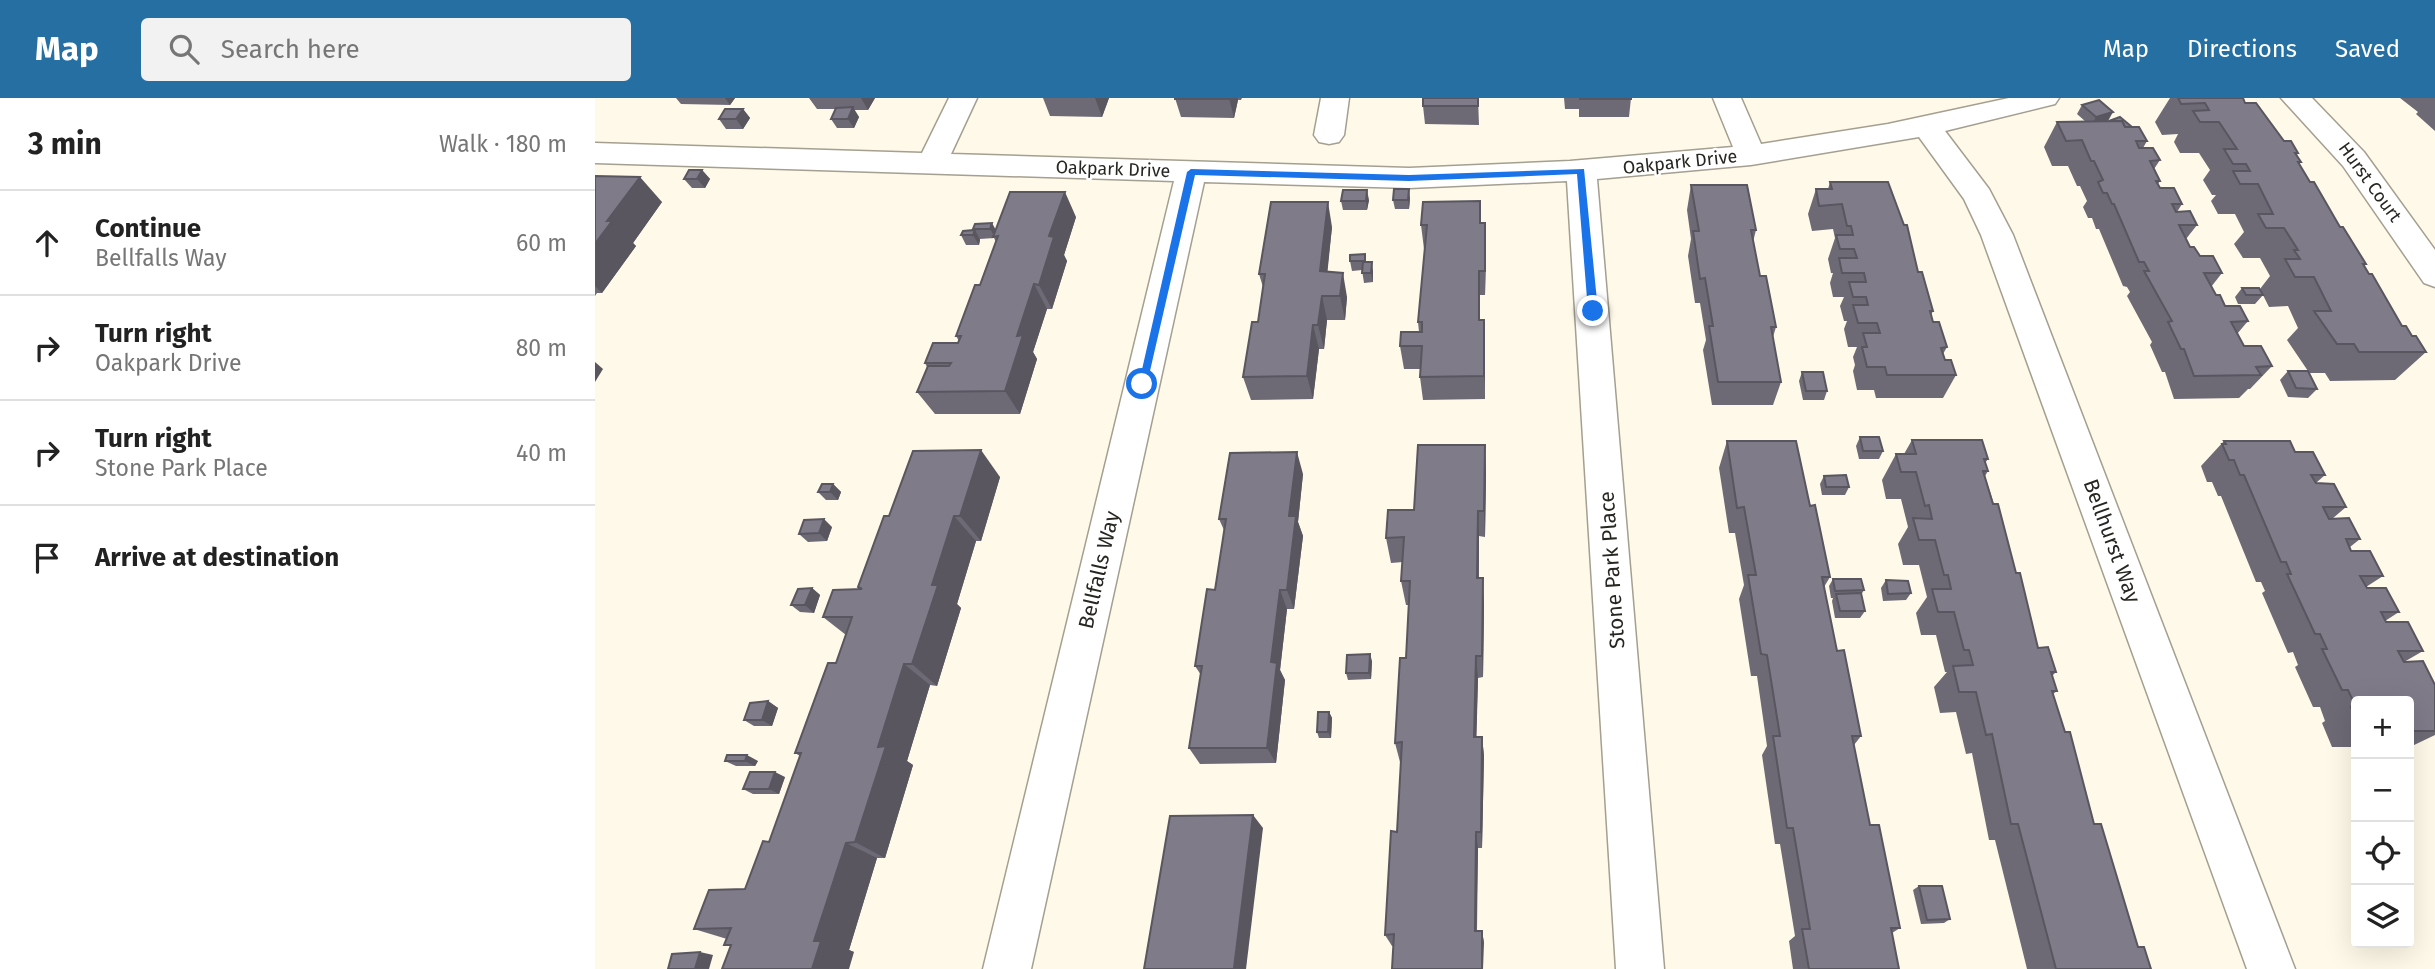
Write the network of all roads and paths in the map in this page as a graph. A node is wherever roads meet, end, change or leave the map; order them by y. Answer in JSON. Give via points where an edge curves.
{"nodes":[{"id":1,"x":963,"y":98,"type":"edge"},
{"id":2,"x":1335,"y":98,"type":"edge"},
{"id":3,"x":1727,"y":98,"type":"edge"},
{"id":4,"x":2045,"y":98,"type":"edge"},
{"id":5,"x":2295,"y":98,"type":"edge"},
{"id":6,"x":1927,"y":127,"type":"junction"},
{"id":7,"x":1329,"y":135,"type":"dead end"},
{"id":8,"x":595,"y":153,"type":"edge"},
{"id":9,"x":1751,"y":155,"type":"junction"},
{"id":10,"x":932,"y":163,"type":"junction"},
{"id":11,"x":1581,"y":171,"type":"junction"},
{"id":12,"x":1191,"y":172,"type":"junction"},
{"id":13,"x":2435,"y":275,"type":"edge"},
{"id":14,"x":1006,"y":969,"type":"edge"},
{"id":15,"x":1640,"y":969,"type":"edge"},
{"id":16,"x":2271,"y":969,"type":"edge"}],
"edges":[{"from":1,"to":10,"type":"street"},
{"from":2,"to":7,"type":"street"},
{"from":3,"to":9,"type":"street"},
{"from":4,"to":6,"type":"street","name":"Oakpark Drive"},
{"from":5,"to":13,"type":"street","name":"Hurst Court","via":[[2356,160]]},
{"from":6,"to":9,"type":"street","name":"Oakpark Drive"},
{"from":6,"to":16,"type":"street","name":"Bellhurst Way","via":[[1977,196],[1997,235]]},
{"from":8,"to":10,"type":"street","name":"Oakpark Drive"},
{"from":9,"to":11,"type":"street","name":"Oakpark Drive"},
{"from":10,"to":12,"type":"street","name":"Oakpark Drive"},
{"from":11,"to":12,"type":"street","name":"Oakpark Drive","via":[[1409,178]]},
{"from":11,"to":15,"type":"street","name":"Stone Park Place"},
{"from":12,"to":14,"type":"street","name":"Bellfalls Way"}]}
